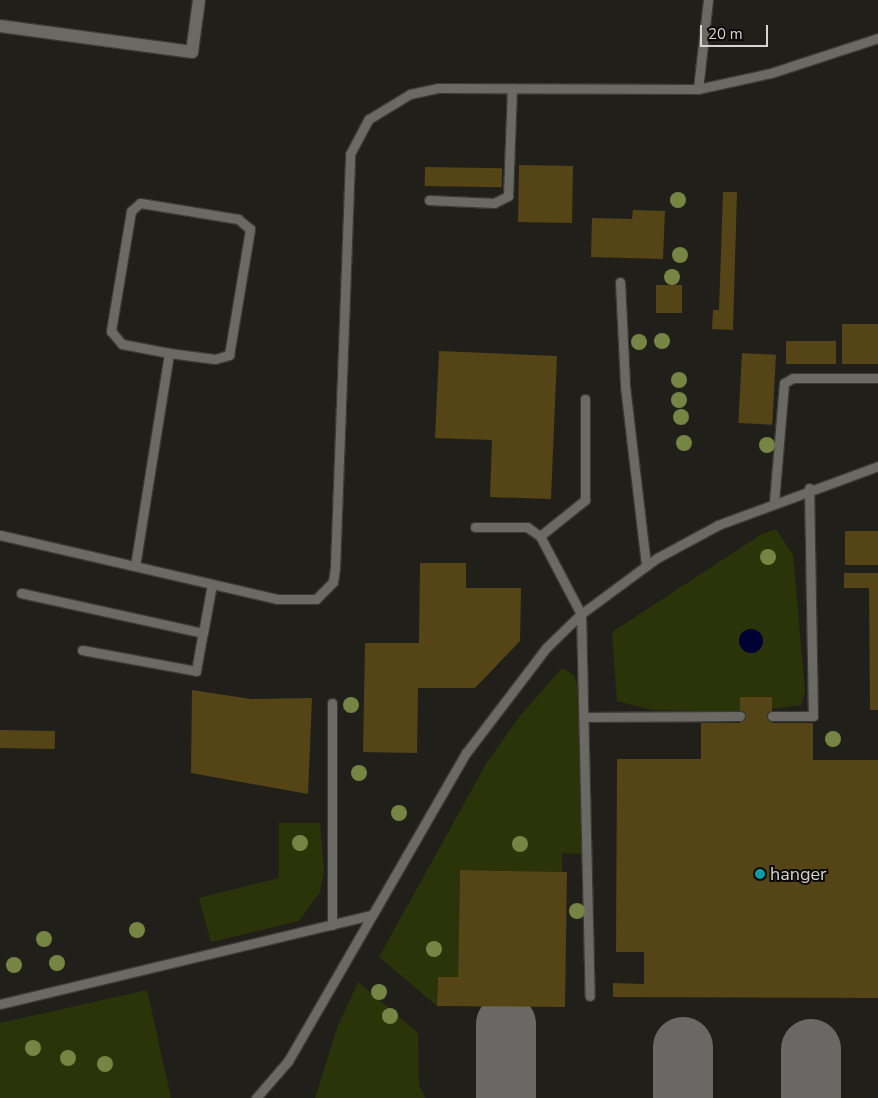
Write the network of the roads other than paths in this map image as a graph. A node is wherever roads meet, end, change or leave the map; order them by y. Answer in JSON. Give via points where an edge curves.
{"nodes":[{"id":1,"x":199,"y":0,"type":"edge"},
{"id":2,"x":708,"y":0,"type":"edge"},
{"id":3,"x":0,"y":26,"type":"edge"},
{"id":4,"x":878,"y":38,"type":"edge"},
{"id":5,"x":512,"y":88,"type":"junction"},
{"id":6,"x":698,"y":89,"type":"junction"},
{"id":7,"x":429,"y":200,"type":"dead end"},
{"id":8,"x":620,"y":282,"type":"dead end"},
{"id":9,"x":169,"y":352,"type":"junction"},
{"id":10,"x":878,"y":378,"type":"edge"},
{"id":11,"x":585,"y":399,"type":"dead end"},
{"id":12,"x":878,"y":466,"type":"edge"},
{"id":13,"x":809,"y":488,"type":"junction"},
{"id":14,"x":774,"y":502,"type":"junction"},
{"id":15,"x":475,"y":527,"type":"dead end"},
{"id":16,"x":0,"y":535,"type":"edge"},
{"id":17,"x":540,"y":536,"type":"junction"},
{"id":18,"x":135,"y":566,"type":"junction"},
{"id":19,"x":646,"y":566,"type":"junction"},
{"id":20,"x":212,"y":584,"type":"junction"},
{"id":21,"x":20,"y":593,"type":"dead end"},
{"id":22,"x":581,"y":614,"type":"junction"},
{"id":23,"x":203,"y":633,"type":"junction"},
{"id":24,"x":82,"y":650,"type":"dead end"},
{"id":25,"x":332,"y":703,"type":"dead end"},
{"id":26,"x":740,"y":716,"type":"dead end"},
{"id":27,"x":772,"y":716,"type":"dead end"},
{"id":28,"x":584,"y":717,"type":"junction"},
{"id":29,"x":370,"y":915,"type":"junction"},
{"id":30,"x":332,"y":925,"type":"junction"},
{"id":31,"x":590,"y":996,"type":"dead end"},
{"id":32,"x":0,"y":1004,"type":"edge"},
{"id":33,"x":256,"y":1098,"type":"edge"}],
"edges":[{"from":1,"to":3,"type":"street","via":[[192,52]]},
{"from":2,"to":6,"type":"lane"},
{"from":4,"to":6,"type":"lane","via":[[771,73]]},
{"from":5,"to":6,"type":"lane"},
{"from":5,"to":7,"type":"lane","via":[[508,196],[494,202]]},
{"from":5,"to":20,"type":"lane","via":[[438,88],[410,94],[386,105],[358,134],[350,154],[333,582],[321,596],[304,601]]},
{"from":8,"to":19,"type":"lane","via":[[625,386]]},
{"from":9,"to":9,"type":"lane","via":[[215,359],[229,355],[250,229],[238,219],[140,203],[131,212],[111,331],[122,344]]},
{"from":9,"to":18,"type":"lane"},
{"from":10,"to":14,"type":"lane","via":[[794,378],[784,383]]},
{"from":11,"to":17,"type":"lane","via":[[585,500]]},
{"from":12,"to":13,"type":"lane"},
{"from":13,"to":14,"type":"lane"},
{"from":13,"to":27,"type":"lane","via":[[813,716]]},
{"from":14,"to":19,"type":"lane","via":[[718,525]]},
{"from":15,"to":17,"type":"lane","via":[[527,527]]},
{"from":16,"to":18,"type":"lane"},
{"from":17,"to":22,"type":"lane"},
{"from":18,"to":20,"type":"lane"},
{"from":19,"to":22,"type":"lane"},
{"from":20,"to":23,"type":"lane"},
{"from":21,"to":23,"type":"lane"},
{"from":22,"to":28,"type":"lane"},
{"from":22,"to":29,"type":"lane","via":[[515,685],[477,738]]},
{"from":23,"to":24,"type":"lane","via":[[196,671]]},
{"from":25,"to":30,"type":"lane"},
{"from":26,"to":28,"type":"lane"},
{"from":28,"to":31,"type":"lane"},
{"from":29,"to":30,"type":"lane"},
{"from":29,"to":33,"type":"lane","via":[[288,1061]]},
{"from":30,"to":32,"type":"lane"}]}
